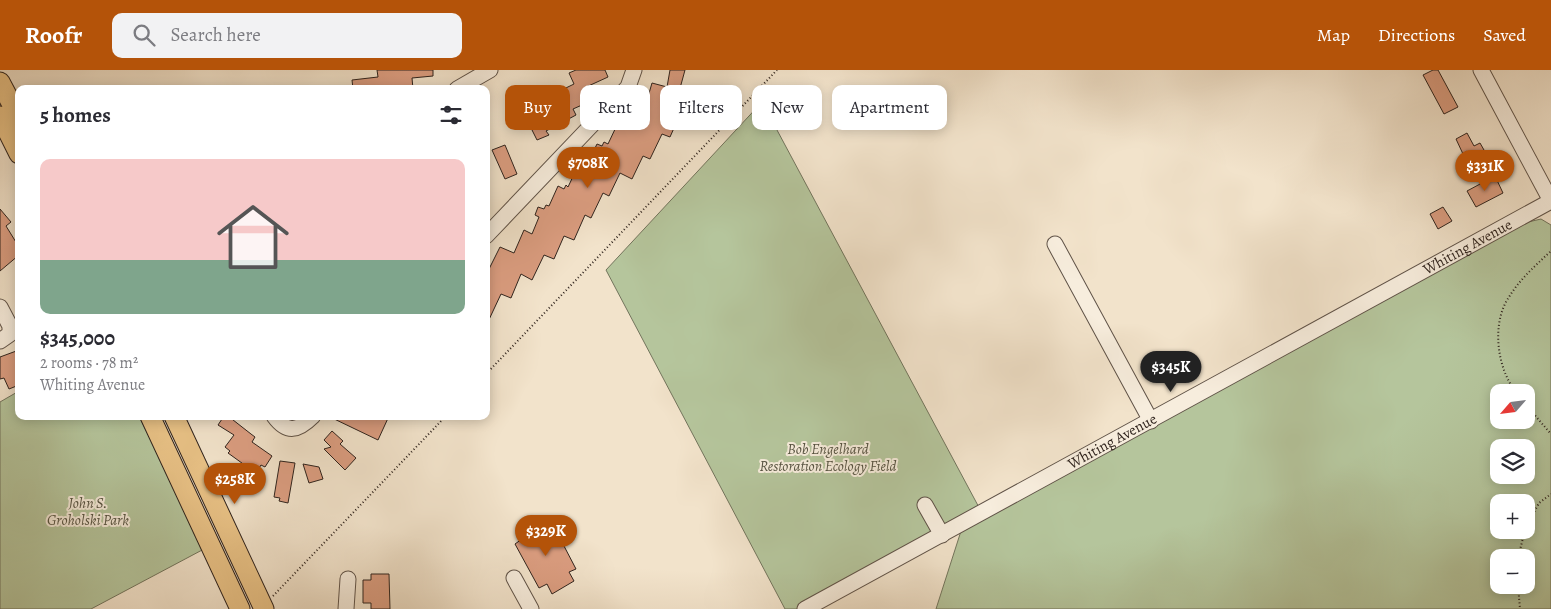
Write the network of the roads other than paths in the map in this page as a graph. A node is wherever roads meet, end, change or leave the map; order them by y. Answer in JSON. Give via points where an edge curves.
{"nodes":[{"id":1,"x":490,"y":70,"type":"edge"},
{"id":2,"x":634,"y":70,"type":"edge"},
{"id":3,"x":1481,"y":70,"type":"edge"},
{"id":4,"x":0,"y":82,"type":"edge"},
{"id":5,"x":464,"y":85,"type":"edge"},
{"id":6,"x":15,"y":110,"type":"edge"},
{"id":7,"x":0,"y":116,"type":"edge"},
{"id":8,"x":15,"y":146,"type":"edge"},
{"id":9,"x":1551,"y":201,"type":"edge"},
{"id":10,"x":490,"y":232,"type":"edge"},
{"id":11,"x":1054,"y":244,"type":"dead end"},
{"id":12,"x":0,"y":307,"type":"edge"},
{"id":13,"x":0,"y":341,"type":"edge"},
{"id":14,"x":152,"y":420,"type":"edge"},
{"id":15,"x":176,"y":420,"type":"edge"},
{"id":16,"x":277,"y":420,"type":"edge"},
{"id":17,"x":309,"y":420,"type":"edge"},
{"id":18,"x":1151,"y":421,"type":"junction"},
{"id":19,"x":926,"y":504,"type":"dead end"},
{"id":20,"x":942,"y":535,"type":"junction"},
{"id":21,"x":514,"y":578,"type":"dead end"},
{"id":22,"x":348,"y":579,"type":"dead end"},
{"id":23,"x":263,"y":608,"type":"edge"},
{"id":24,"x":240,"y":609,"type":"edge"},
{"id":25,"x":346,"y":609,"type":"edge"},
{"id":26,"x":531,"y":609,"type":"edge"},
{"id":27,"x":805,"y":609,"type":"edge"}],
"edges":[{"from":1,"to":5,"type":"street"},
{"from":2,"to":10,"type":"street","via":[[628,87]]},
{"from":3,"to":9,"type":"street"},
{"from":4,"to":6,"type":"main road"},
{"from":7,"to":8,"type":"main road"},
{"from":9,"to":18,"type":"street","name":"Whiting Avenue"},
{"from":11,"to":18,"type":"street"},
{"from":12,"to":13,"type":"street","via":[[10,326],[10,334]]},
{"from":14,"to":24,"type":"main road"},
{"from":15,"to":23,"type":"main road"},
{"from":16,"to":17,"type":"street","via":[[282,426],[292,429]]},
{"from":18,"to":20,"type":"street","name":"Whiting Avenue"},
{"from":19,"to":20,"type":"street"},
{"from":20,"to":27,"type":"street","name":"Whiting Avenue"},
{"from":21,"to":26,"type":"street"},
{"from":22,"to":25,"type":"street"}]}
